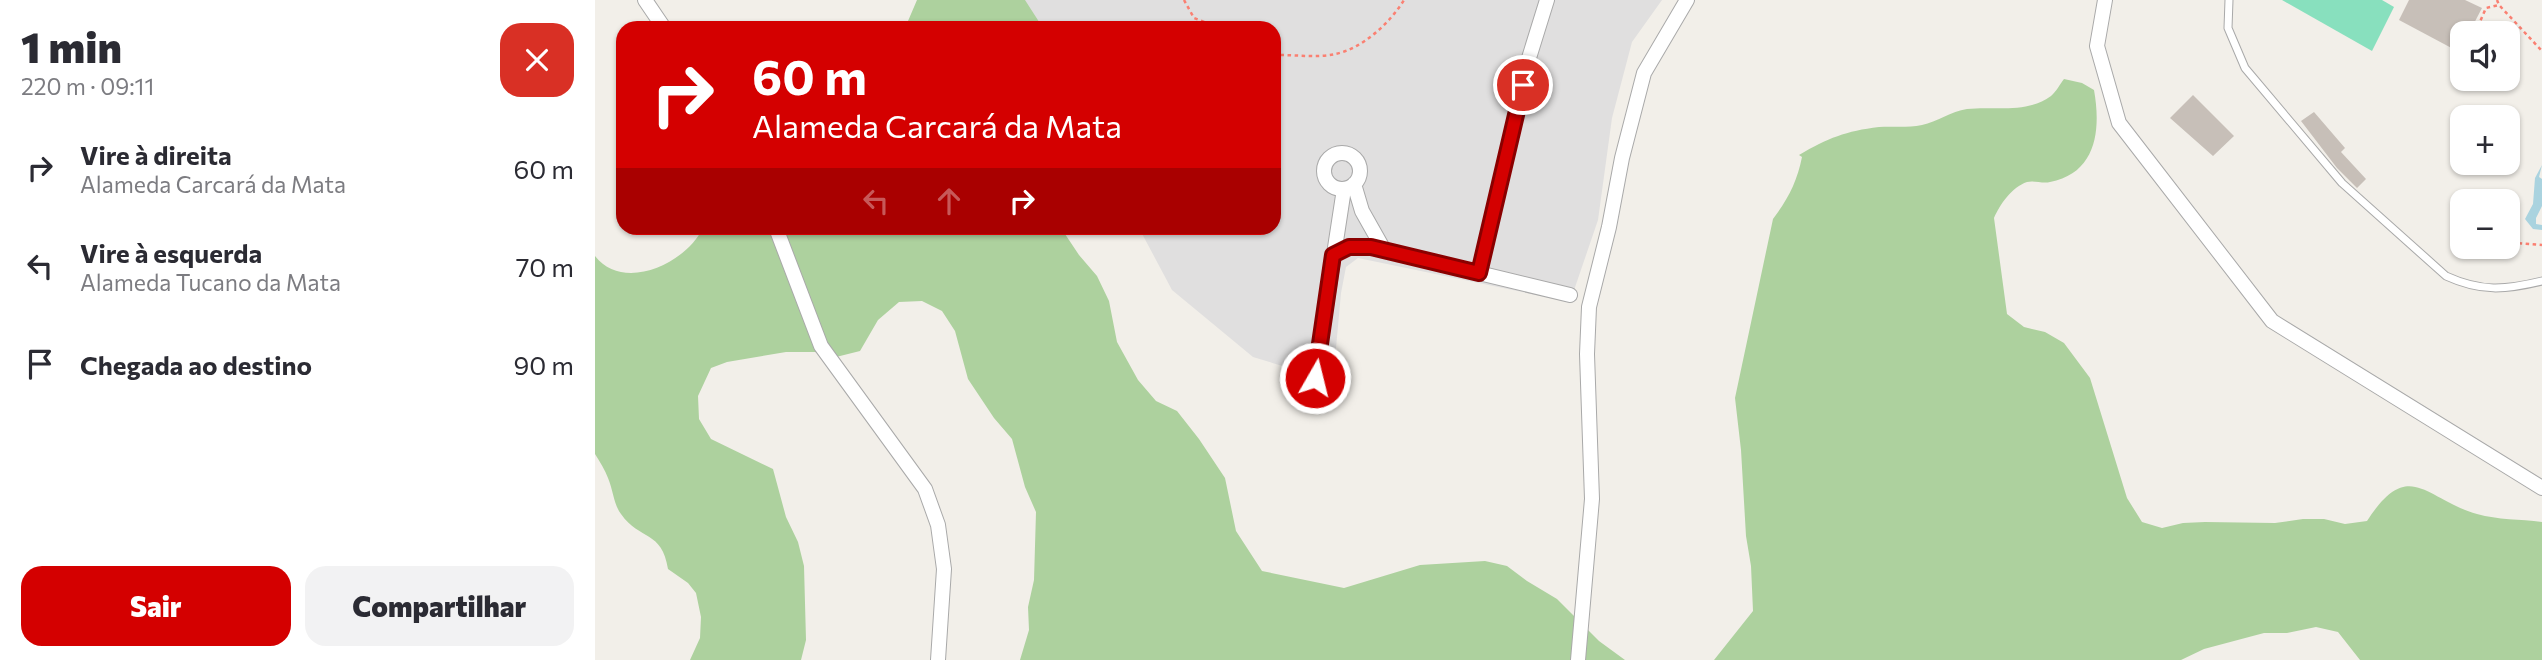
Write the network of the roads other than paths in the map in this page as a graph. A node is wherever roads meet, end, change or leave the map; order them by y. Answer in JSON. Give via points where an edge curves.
{"nodes":[{"id":1,"x":645,"y":0,"type":"edge"},
{"id":2,"x":1547,"y":0,"type":"edge"},
{"id":3,"x":1687,"y":0,"type":"edge"},
{"id":4,"x":2105,"y":0,"type":"edge"},
{"id":5,"x":2229,"y":0,"type":"edge"},
{"id":6,"x":659,"y":21,"type":"edge"},
{"id":7,"x":779,"y":235,"type":"edge"},
{"id":8,"x":1384,"y":250,"type":"junction"},
{"id":9,"x":1333,"y":255,"type":"junction"},
{"id":10,"x":1479,"y":273,"type":"junction"},
{"id":11,"x":2542,"y":281,"type":"edge"},
{"id":12,"x":1570,"y":295,"type":"dead end"},
{"id":13,"x":1315,"y":378,"type":"dead end"},
{"id":14,"x":2542,"y":488,"type":"edge"},
{"id":15,"x":938,"y":660,"type":"edge"},
{"id":16,"x":1578,"y":660,"type":"edge"}],
"edges":[{"from":1,"to":6,"type":"street"},
{"from":2,"to":10,"type":"street"},
{"from":3,"to":16,"type":"street","via":[[1644,73],[1589,307],[1592,499]]},
{"from":4,"to":14,"type":"street","via":[[2097,46],[2119,123],[2272,321]]},
{"from":5,"to":11,"type":"lane","via":[[2228,28],[2245,68],[2342,183],[2446,276],[2488,289]]},
{"from":7,"to":15,"type":"street","via":[[821,346],[925,489],[938,525],[944,569]]},
{"from":8,"to":9,"type":"street","via":[[1349,247]]},
{"from":8,"to":9,"type":"street","via":[[1349,186]]},
{"from":8,"to":10,"type":"street"},
{"from":9,"to":13,"type":"street"},
{"from":10,"to":12,"type":"street"}]}
